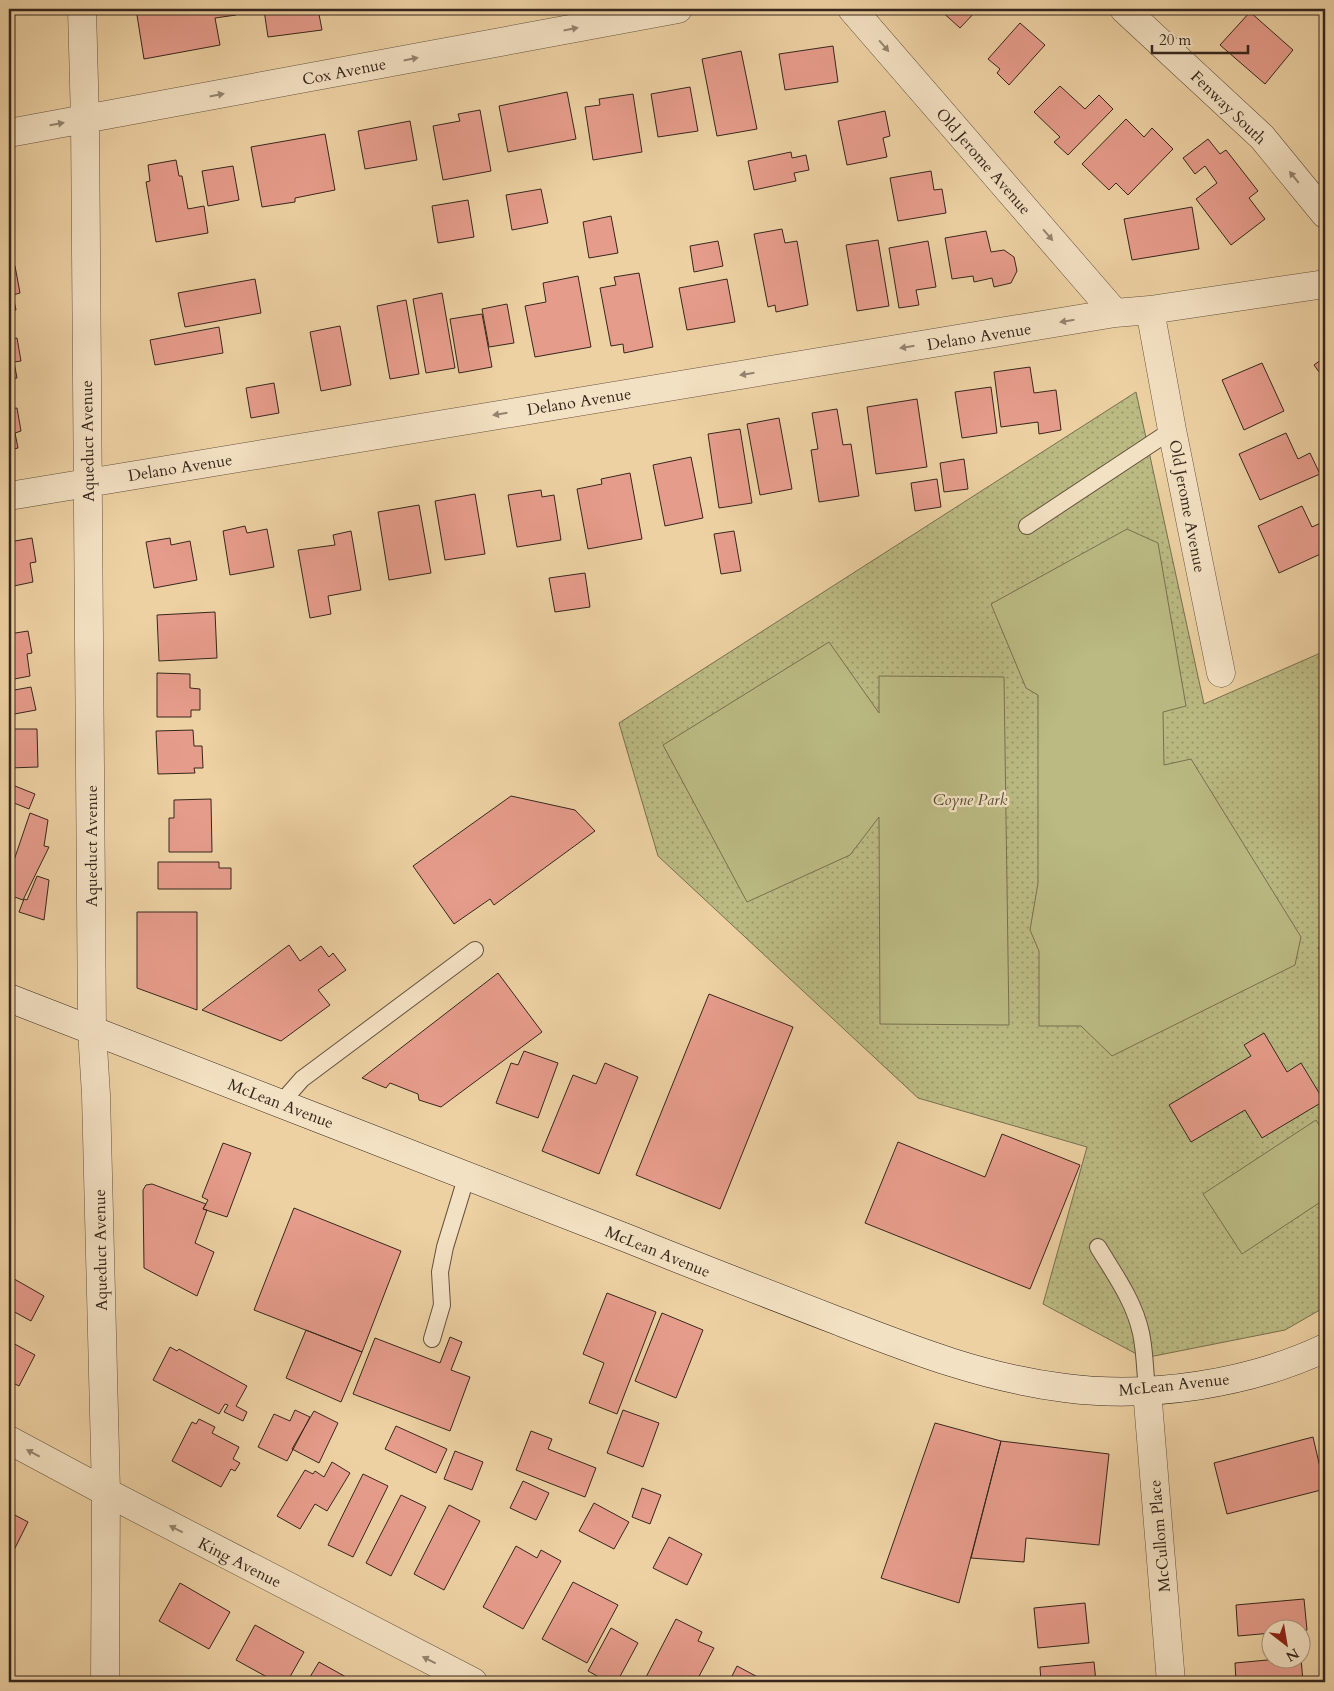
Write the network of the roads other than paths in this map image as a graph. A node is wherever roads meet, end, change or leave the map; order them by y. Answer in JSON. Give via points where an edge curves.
{"nodes":[{"id":1,"x":82,"y":9,"type":"edge"},
{"id":2,"x":678,"y":9,"type":"edge"},
{"id":3,"x":852,"y":9,"type":"edge"},
{"id":4,"x":1124,"y":9,"type":"edge"},
{"id":5,"x":85,"y":120,"type":"junction"},
{"id":6,"x":9,"y":132,"type":"edge"},
{"id":7,"x":1325,"y":214,"type":"edge"},
{"id":8,"x":1325,"y":284,"type":"edge"},
{"id":9,"x":1150,"y":310,"type":"junction"},
{"id":10,"x":1116,"y":313,"type":"junction"},
{"id":11,"x":1172,"y":430,"type":"junction"},
{"id":12,"x":87,"y":483,"type":"junction"},
{"id":13,"x":9,"y":496,"type":"edge"},
{"id":14,"x":1027,"y":526,"type":"dead end"},
{"id":15,"x":1221,"y":673,"type":"dead end"},
{"id":16,"x":475,"y":950,"type":"dead end"},
{"id":17,"x":9,"y":998,"type":"edge"},
{"id":18,"x":92,"y":1030,"type":"junction"},
{"id":19,"x":281,"y":1103,"type":"junction"},
{"id":20,"x":467,"y":1175,"type":"junction"},
{"id":21,"x":1098,"y":1247,"type":"dead end"},
{"id":22,"x":432,"y":1339,"type":"dead end"},
{"id":23,"x":1325,"y":1348,"type":"edge"},
{"id":24,"x":1147,"y":1390,"type":"junction"},
{"id":25,"x":9,"y":1440,"type":"edge"},
{"id":26,"x":106,"y":1492,"type":"junction"},
{"id":27,"x":105,"y":1682,"type":"edge"},
{"id":28,"x":473,"y":1682,"type":"edge"},
{"id":29,"x":1171,"y":1682,"type":"edge"}],
"edges":[{"from":1,"to":5,"type":"street","name":"Aqueduct Avenue"},
{"from":5,"to":2,"type":"street","name":"Cox Avenue","one_way":true},
{"from":3,"to":10,"type":"street","name":"Old Jerome Avenue","one_way":true},
{"from":7,"to":4,"type":"street","name":"Fenway South","one_way":true,"via":[[1262,137]]},
{"from":6,"to":5,"type":"street","name":"Cox Avenue","one_way":true},
{"from":5,"to":12,"type":"street","name":"Aqueduct Avenue"},
{"from":8,"to":9,"type":"street","name":"Delano Avenue"},
{"from":9,"to":10,"type":"street","name":"Delano Avenue"},
{"from":9,"to":11,"type":"street","name":"Old Jerome Avenue"},
{"from":10,"to":12,"type":"street","name":"Delano Avenue","one_way":true},
{"from":11,"to":14,"type":"lane"},
{"from":11,"to":15,"type":"street","name":"Old Jerome Avenue"},
{"from":12,"to":13,"type":"street","name":"Delano Avenue"},
{"from":12,"to":18,"type":"street","name":"Aqueduct Avenue"},
{"from":16,"to":19,"type":"lane","via":[[302,1079]]},
{"from":17,"to":18,"type":"street","name":"McLean Avenue"},
{"from":18,"to":19,"type":"street","name":"McLean Avenue"},
{"from":18,"to":26,"type":"street","name":"Aqueduct Avenue"},
{"from":19,"to":20,"type":"street","name":"McLean Avenue"},
{"from":20,"to":22,"type":"lane","via":[[445,1247],[440,1272],[442,1304]]},
{"from":20,"to":24,"type":"street","name":"McLean Avenue","via":[[958,1366],[1016,1381],[1070,1389]]},
{"from":21,"to":24,"type":"lane","via":[[1137,1319]]},
{"from":23,"to":24,"type":"street","name":"McLean Avenue","via":[[1253,1374]]},
{"from":24,"to":29,"type":"street","name":"McCullom Place"},
{"from":26,"to":25,"type":"street","name":"King Avenue","one_way":true},
{"from":26,"to":27,"type":"street","name":"Aqueduct Avenue"},
{"from":28,"to":26,"type":"street","name":"King Avenue","one_way":true}]}
